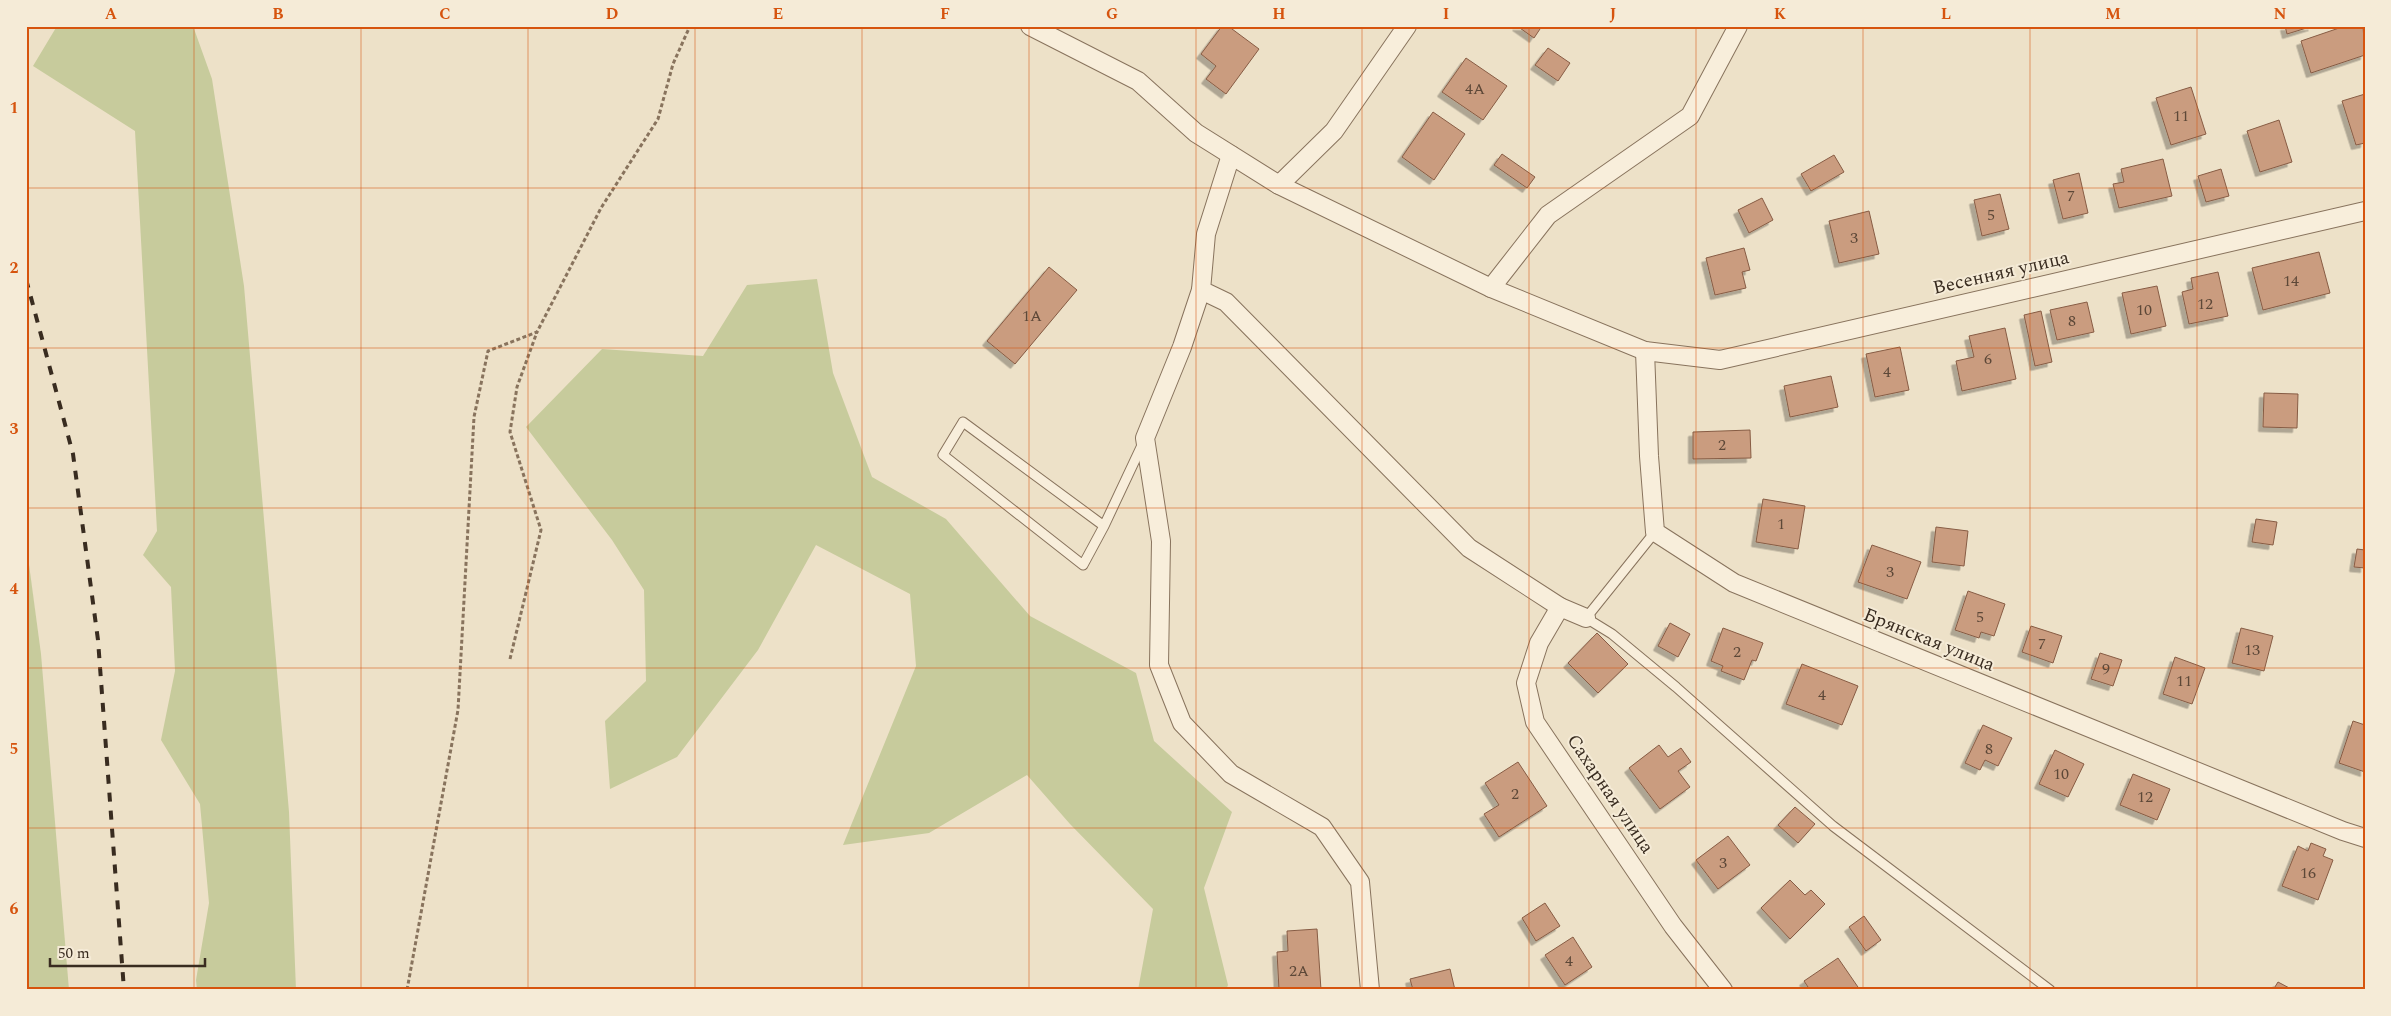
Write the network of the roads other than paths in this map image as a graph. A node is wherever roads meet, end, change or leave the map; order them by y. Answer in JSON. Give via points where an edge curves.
{"nodes":[{"id":1,"x":1030,"y":26,"type":"edge"},
{"id":2,"x":1407,"y":26,"type":"edge"},
{"id":3,"x":1738,"y":26,"type":"edge"},
{"id":4,"x":1231,"y":155,"type":"junction"},
{"id":5,"x":1279,"y":185,"type":"junction"},
{"id":6,"x":2365,"y":211,"type":"edge"},
{"id":7,"x":1491,"y":288,"type":"junction"},
{"id":8,"x":1200,"y":290,"type":"junction"},
{"id":9,"x":1645,"y":351,"type":"junction"},
{"id":10,"x":1145,"y":438,"type":"junction"},
{"id":11,"x":1104,"y":526,"type":"junction"},
{"id":12,"x":1655,"y":532,"type":"junction"},
{"id":13,"x":1560,"y":607,"type":"junction"},
{"id":14,"x":1586,"y":618,"type":"junction"},
{"id":15,"x":2365,"y":838,"type":"edge"},
{"id":16,"x":1370,"y":990,"type":"edge"},
{"id":17,"x":1723,"y":990,"type":"edge"},
{"id":18,"x":2050,"y":990,"type":"edge"}],
"edges":[{"from":1,"to":4,"type":"street","name":"Весенняя улица","via":[[1138,81],[1196,133]]},
{"from":2,"to":5,"type":"street","via":[[1334,130]]},
{"from":3,"to":7,"type":"street","via":[[1690,116],[1548,215]]},
{"from":4,"to":5,"type":"street","name":"Весенняя улица"},
{"from":4,"to":8,"type":"street","via":[[1206,234]]},
{"from":5,"to":7,"type":"street","name":"Весенняя улица"},
{"from":6,"to":9,"type":"street","name":"Весенняя улица","via":[[1720,360]]},
{"from":7,"to":9,"type":"street","name":"Весенняя улица"},
{"from":8,"to":10,"type":"street","via":[[1182,347]]},
{"from":8,"to":13,"type":"street","via":[[1226,302],[1469,548]]},
{"from":9,"to":12,"type":"street"},
{"from":10,"to":11,"type":"lane"},
{"from":10,"to":16,"type":"street","via":[[1162,541],[1159,665],[1182,723],[1231,774],[1322,827],[1360,882]]},
{"from":11,"to":11,"type":"lane","via":[[963,422],[943,455],[1083,564]]},
{"from":12,"to":14,"type":"lane"},
{"from":12,"to":15,"type":"street","name":"Брянская улица","via":[[1734,583],[2343,832]]},
{"from":13,"to":14,"type":"street"},
{"from":13,"to":17,"type":"street","name":"Сахарная улица","via":[[1539,643],[1526,684],[1535,722],[1673,926]]},
{"from":14,"to":18,"type":"lane","via":[[1612,634],[1676,687],[1833,826]]}]}
